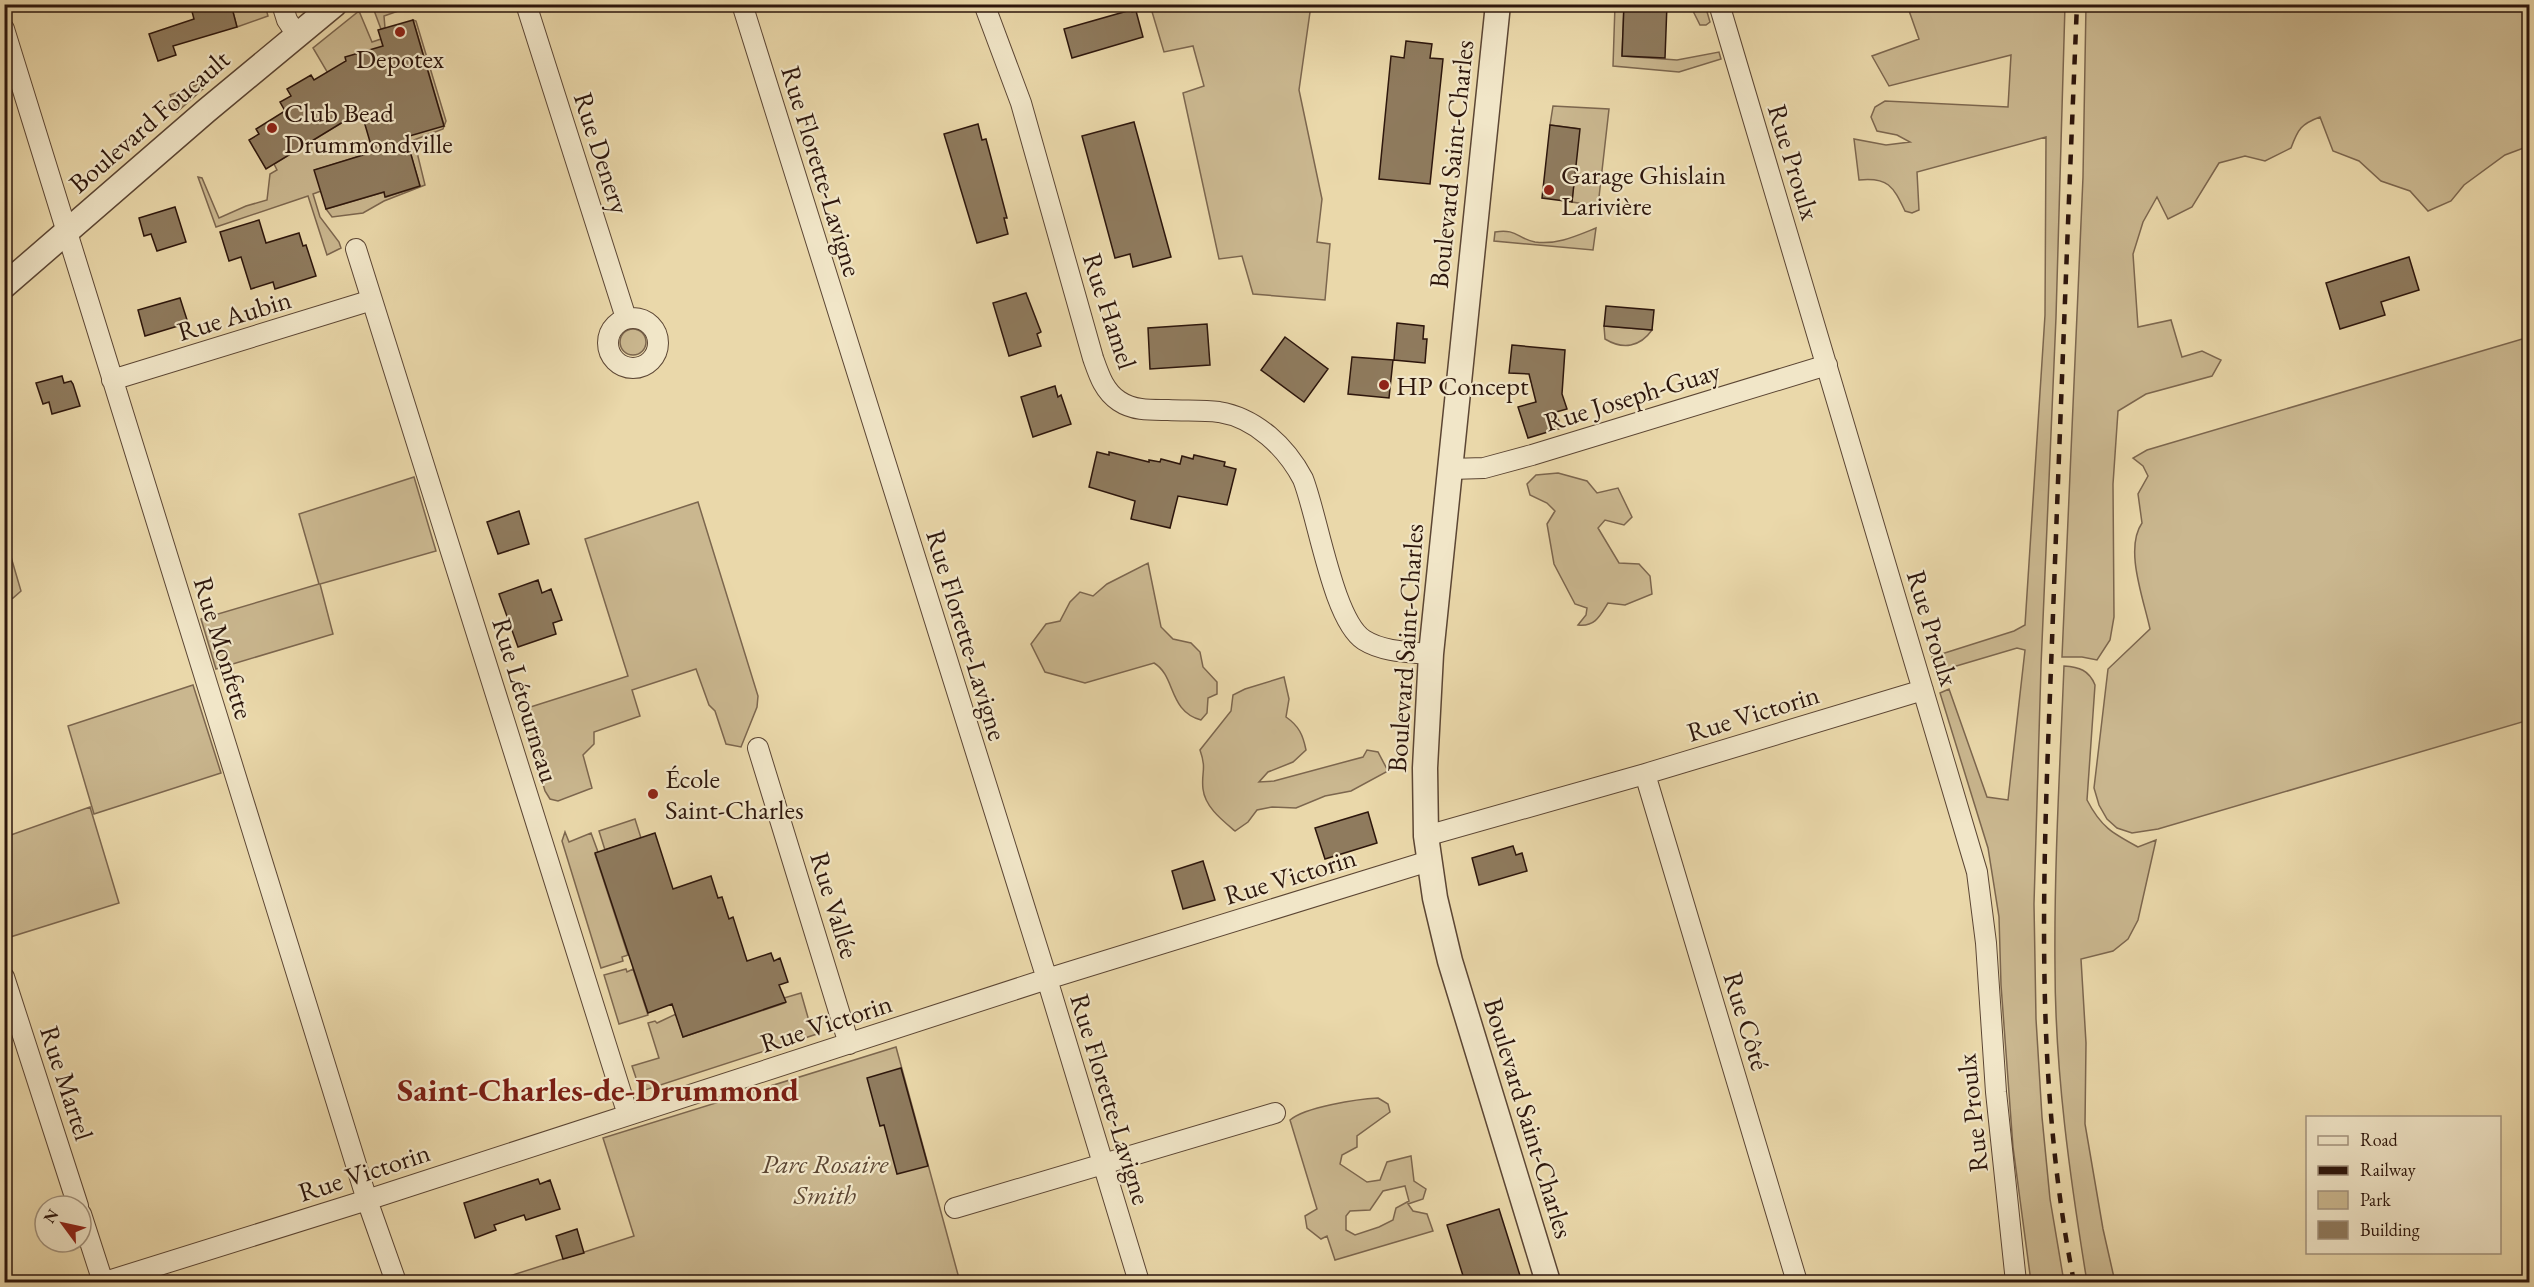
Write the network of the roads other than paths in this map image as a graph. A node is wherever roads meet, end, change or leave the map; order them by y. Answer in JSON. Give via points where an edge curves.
{"nodes":[{"id":1,"x":282,"y":4,"type":"edge"},
{"id":2,"x":334,"y":4,"type":"edge"},
{"id":3,"x":526,"y":4,"type":"edge"},
{"id":4,"x":742,"y":4,"type":"edge"},
{"id":5,"x":984,"y":4,"type":"edge"},
{"id":6,"x":1498,"y":4,"type":"edge"},
{"id":7,"x":1719,"y":4,"type":"edge"},
{"id":8,"x":4,"y":29,"type":"edge"},
{"id":9,"x":297,"y":35,"type":"junction"},
{"id":10,"x":66,"y":231,"type":"junction"},
{"id":11,"x":356,"y":249,"type":"dead end"},
{"id":12,"x":4,"y":286,"type":"edge"},
{"id":13,"x":372,"y":300,"type":"junction"},
{"id":14,"x":626,"y":318,"type":"dead end"},
{"id":15,"x":1827,"y":365,"type":"junction"},
{"id":16,"x":112,"y":380,"type":"junction"},
{"id":17,"x":1450,"y":469,"type":"junction"},
{"id":18,"x":1431,"y":654,"type":"junction"},
{"id":19,"x":1923,"y":690,"type":"junction"},
{"id":20,"x":758,"y":748,"type":"dead end"},
{"id":21,"x":1645,"y":774,"type":"junction"},
{"id":22,"x":1426,"y":836,"type":"junction"},
{"id":23,"x":1429,"y":861,"type":"junction"},
{"id":24,"x":4,"y":977,"type":"edge"},
{"id":25,"x":1047,"y":979,"type":"junction"},
{"id":26,"x":849,"y":1044,"type":"junction"},
{"id":27,"x":1275,"y":1113,"type":"dead end"},
{"id":28,"x":628,"y":1115,"type":"junction"},
{"id":29,"x":1102,"y":1164,"type":"junction"},
{"id":30,"x":74,"y":1194,"type":"edge"},
{"id":31,"x":368,"y":1200,"type":"junction"},
{"id":32,"x":955,"y":1208,"type":"dead end"},
{"id":33,"x":93,"y":1249,"type":"edge"},
{"id":34,"x":104,"y":1282,"type":"edge"},
{"id":35,"x":396,"y":1282,"type":"edge"},
{"id":36,"x":1139,"y":1282,"type":"edge"},
{"id":37,"x":1548,"y":1282,"type":"edge"},
{"id":38,"x":1797,"y":1282,"type":"edge"},
{"id":39,"x":2016,"y":1282,"type":"edge"}],
"edges":[{"from":1,"to":9,"type":"street"},
{"from":2,"to":9,"type":"street","name":"Boulevard Foucault"},
{"from":3,"to":14,"type":"street","name":"Rue Denery"},
{"from":4,"to":25,"type":"street","name":"Rue Florette-Lavigne"},
{"from":5,"to":18,"type":"street","name":"Rue Hamel","via":[[1021,103],[1094,358],[1109,392],[1133,408],[1221,412],[1251,424],[1273,439],[1304,482],[1339,601],[1353,630],[1372,644]]},
{"from":6,"to":17,"type":"street","name":"Boulevard Saint-Charles"},
{"from":7,"to":15,"type":"street","name":"Rue Proulx"},
{"from":8,"to":10,"type":"street","name":"Rue Monfette"},
{"from":9,"to":10,"type":"street","name":"Boulevard Foucault"},
{"from":10,"to":12,"type":"street","name":"Boulevard Foucault"},
{"from":10,"to":16,"type":"street","name":"Rue Monfette"},
{"from":11,"to":13,"type":"street","name":"Rue Létourneau"},
{"from":13,"to":16,"type":"street","name":"Rue Aubin"},
{"from":13,"to":28,"type":"street","name":"Rue Létourneau"},
{"from":15,"to":17,"type":"street","name":"Rue Joseph-Guay","via":[[1532,455],[1484,468]]},
{"from":15,"to":19,"type":"street","name":"Rue Proulx"},
{"from":16,"to":31,"type":"street","name":"Rue Monfette"},
{"from":17,"to":18,"type":"street","name":"Boulevard Saint-Charles"},
{"from":18,"to":22,"type":"street","name":"Boulevard Saint-Charles"},
{"from":19,"to":21,"type":"street","name":"Rue Victorin"},
{"from":19,"to":39,"type":"street","name":"Rue Proulx","via":[[1972,852],[1980,893]]},
{"from":20,"to":26,"type":"street","name":"Rue Vallée"},
{"from":21,"to":22,"type":"street","name":"Rue Victorin"},
{"from":21,"to":38,"type":"street","name":"Rue Côté"},
{"from":22,"to":23,"type":"street","name":"Boulevard Saint-Charles"},
{"from":23,"to":25,"type":"street","name":"Rue Victorin"},
{"from":23,"to":37,"type":"street","name":"Boulevard Saint-Charles","via":[[1450,961]]},
{"from":24,"to":30,"type":"street","name":"Rue Martel"},
{"from":25,"to":26,"type":"street","name":"Rue Victorin"},
{"from":25,"to":29,"type":"street","name":"Rue Florette-Lavigne"},
{"from":26,"to":28,"type":"street","name":"Rue Victorin"},
{"from":27,"to":29,"type":"street"},
{"from":28,"to":31,"type":"street","name":"Rue Victorin"},
{"from":29,"to":32,"type":"street"},
{"from":29,"to":36,"type":"street","name":"Rue Florette-Lavigne"},
{"from":31,"to":34,"type":"street","name":"Rue Victorin"},
{"from":31,"to":35,"type":"street","name":"Rue Monfette"},
{"from":33,"to":34,"type":"street"}]}
